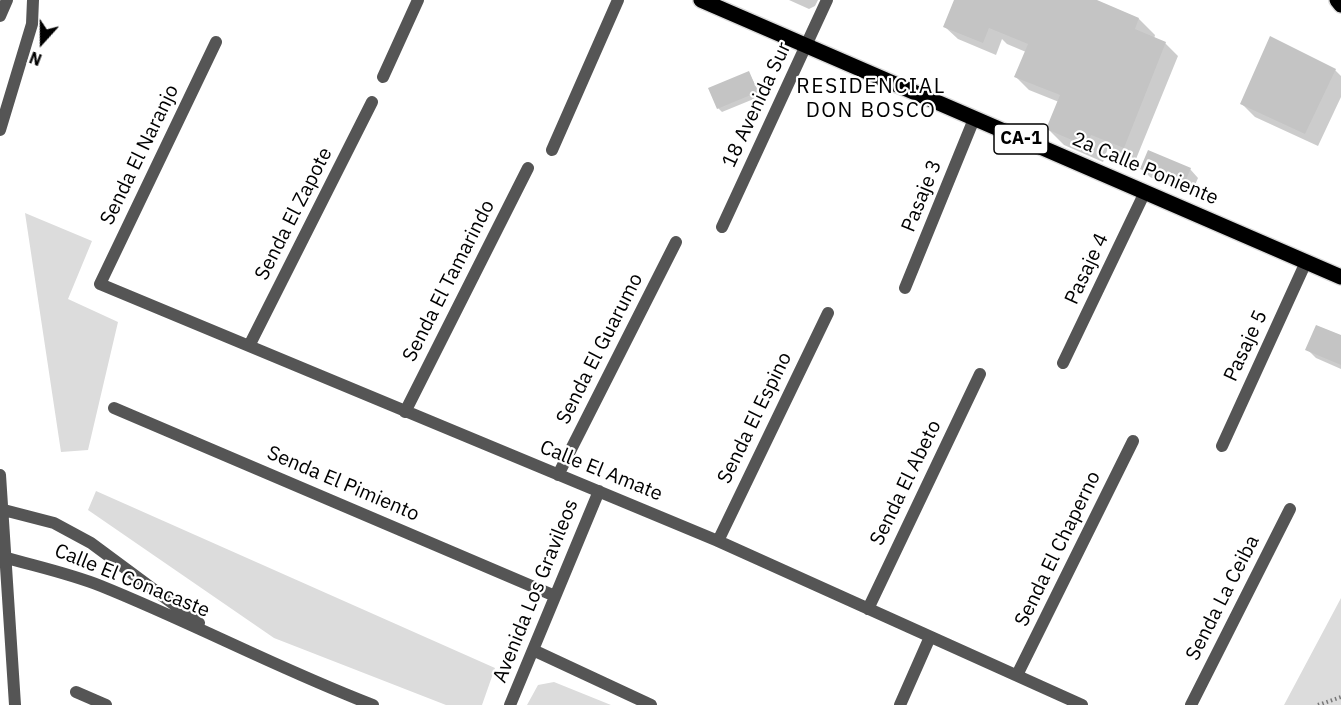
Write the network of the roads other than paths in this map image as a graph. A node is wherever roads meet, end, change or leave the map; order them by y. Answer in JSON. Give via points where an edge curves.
{"nodes":[{"id":1,"x":7,"y":0,"type":"edge"},
{"id":2,"x":33,"y":0,"type":"edge"},
{"id":3,"x":418,"y":0,"type":"edge"},
{"id":4,"x":618,"y":0,"type":"edge"},
{"id":5,"x":701,"y":0,"type":"edge"},
{"id":6,"x":827,"y":0,"type":"edge"},
{"id":7,"x":1337,"y":0,"type":"edge"},
{"id":8,"x":1341,"y":5,"type":"edge"},
{"id":9,"x":0,"y":16,"type":"edge"},
{"id":10,"x":216,"y":42,"type":"dead end"},
{"id":11,"x":807,"y":45,"type":"junction"},
{"id":12,"x":383,"y":76,"type":"dead end"},
{"id":13,"x":372,"y":102,"type":"dead end"},
{"id":14,"x":974,"y":119,"type":"junction"},
{"id":15,"x":0,"y":130,"type":"edge"},
{"id":16,"x":552,"y":150,"type":"dead end"},
{"id":17,"x":528,"y":168,"type":"dead end"},
{"id":18,"x":1145,"y":192,"type":"junction"},
{"id":19,"x":722,"y":227,"type":"dead end"},
{"id":20,"x":676,"y":242,"type":"dead end"},
{"id":21,"x":1306,"y":262,"type":"junction"},
{"id":22,"x":1341,"y":277,"type":"edge"},
{"id":23,"x":100,"y":284,"type":"joint"},
{"id":24,"x":905,"y":288,"type":"dead end"},
{"id":25,"x":828,"y":313,"type":"dead end"},
{"id":26,"x":250,"y":344,"type":"junction"},
{"id":27,"x":1063,"y":363,"type":"dead end"},
{"id":28,"x":980,"y":374,"type":"dead end"},
{"id":29,"x":114,"y":408,"type":"dead end"},
{"id":30,"x":405,"y":412,"type":"junction"},
{"id":31,"x":1133,"y":441,"type":"dead end"},
{"id":32,"x":1222,"y":446,"type":"dead end"},
{"id":33,"x":0,"y":475,"type":"edge"},
{"id":34,"x":558,"y":475,"type":"junction"},
{"id":35,"x":598,"y":491,"type":"junction"},
{"id":36,"x":1,"y":509,"type":"edge"},
{"id":37,"x":1290,"y":509,"type":"dead end"},
{"id":38,"x":718,"y":541,"type":"junction"},
{"id":39,"x":3,"y":557,"type":"edge"},
{"id":40,"x":555,"y":596,"type":"junction"},
{"id":41,"x":868,"y":609,"type":"junction"},
{"id":42,"x":214,"y":635,"type":"junction"},
{"id":43,"x":930,"y":638,"type":"junction"},
{"id":44,"x":533,"y":650,"type":"junction"},
{"id":45,"x":1017,"y":675,"type":"junction"},
{"id":46,"x":76,"y":692,"type":"dead end"},
{"id":47,"x":15,"y":705,"type":"edge"},
{"id":48,"x":106,"y":705,"type":"edge"},
{"id":49,"x":373,"y":705,"type":"edge"},
{"id":50,"x":510,"y":705,"type":"edge"},
{"id":51,"x":651,"y":705,"type":"edge"},
{"id":52,"x":900,"y":705,"type":"edge"},
{"id":53,"x":1082,"y":705,"type":"edge"},
{"id":54,"x":1191,"y":705,"type":"edge"}],
"edges":[{"from":1,"to":9,"type":"street"},
{"from":2,"to":15,"type":"street","via":[[32,24]]},
{"from":3,"to":12,"type":"street"},
{"from":4,"to":16,"type":"street"},
{"from":5,"to":11,"type":"main road","name":"2a Calle Poniente","number":"CA-1"},
{"from":6,"to":11,"type":"street","name":"18 Avenida Sur"},
{"from":7,"to":8,"type":"main road"},
{"from":10,"to":23,"type":"street","name":"Senda El Naranjo"},
{"from":11,"to":14,"type":"main road","name":"2a Calle Poniente","number":"CA-1"},
{"from":11,"to":19,"type":"street","name":"18 Avenida Sur"},
{"from":13,"to":26,"type":"street","name":"Senda El Zapote"},
{"from":14,"to":18,"type":"main road","name":"2a Calle Poniente","number":"CA-1"},
{"from":14,"to":24,"type":"street","name":"Pasaje 3"},
{"from":17,"to":30,"type":"street","name":"Senda El Tamarindo"},
{"from":18,"to":21,"type":"main road","name":"2a Calle Poniente","number":"CA-1"},
{"from":18,"to":27,"type":"street","name":"Pasaje 4"},
{"from":20,"to":34,"type":"street","name":"Senda El Guarumo"},
{"from":21,"to":22,"type":"main road","name":"2a Calle Poniente","number":"CA-1"},
{"from":21,"to":32,"type":"street","name":"Pasaje 5"},
{"from":23,"to":26,"type":"street","name":"Calle El Amate"},
{"from":25,"to":38,"type":"street","name":"Senda El Espino"},
{"from":26,"to":30,"type":"street","name":"Calle El Amate"},
{"from":28,"to":41,"type":"street","name":"Senda El Abeto"},
{"from":29,"to":40,"type":"street","name":"Senda El Pimiento"},
{"from":30,"to":34,"type":"street","name":"Calle El Amate"},
{"from":31,"to":45,"type":"street","name":"Senda El Chaperno"},
{"from":33,"to":36,"type":"street"},
{"from":34,"to":35,"type":"street","name":"Calle El Amate"},
{"from":35,"to":38,"type":"street","name":"Calle El Amate"},
{"from":35,"to":40,"type":"street","name":"Avenida Los Gravileos"},
{"from":36,"to":39,"type":"street"},
{"from":36,"to":42,"type":"street","name":"Calle El Conacaste","via":[[54,523],[92,543]]},
{"from":37,"to":54,"type":"street","name":"Senda La Ceiba"},
{"from":38,"to":41,"type":"street","name":"Calle El Amate"},
{"from":39,"to":42,"type":"street","name":"Calle El Conacaste","via":[[99,585]]},
{"from":39,"to":47,"type":"street"},
{"from":40,"to":44,"type":"street","name":"Avenida Los Gravileos"},
{"from":41,"to":43,"type":"street","name":"Calle El Amate"},
{"from":42,"to":49,"type":"street","name":"Calle El Conacaste"},
{"from":43,"to":45,"type":"street","name":"Calle El Amate"},
{"from":43,"to":52,"type":"street"},
{"from":44,"to":50,"type":"street","name":"Avenida Los Gravileos"},
{"from":44,"to":51,"type":"street"},
{"from":45,"to":53,"type":"street","name":"Calle El Amate"},
{"from":46,"to":48,"type":"street"}]}
